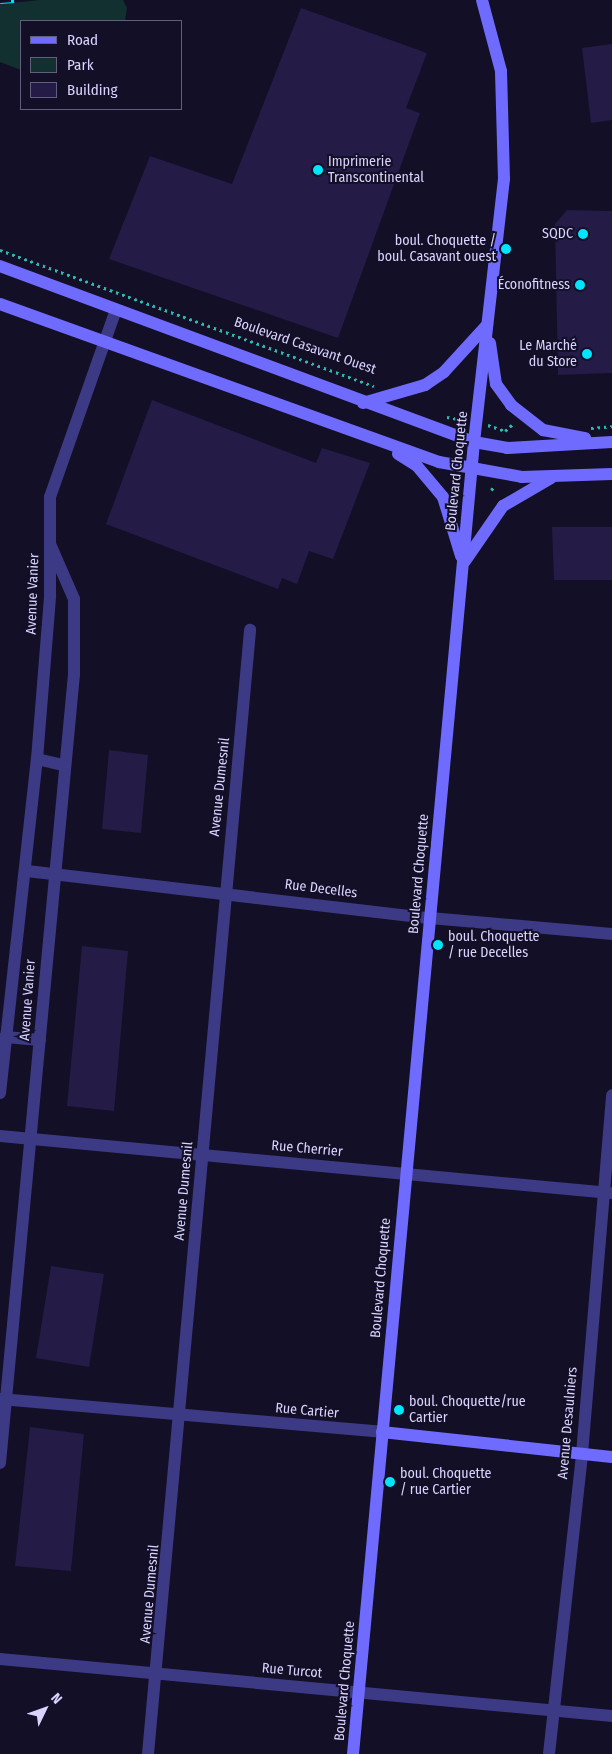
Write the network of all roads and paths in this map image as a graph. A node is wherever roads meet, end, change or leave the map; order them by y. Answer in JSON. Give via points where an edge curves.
{"nodes":[{"id":1,"x":482,"y":0,"type":"edge"},
{"id":2,"x":0,"y":250,"type":"edge"},
{"id":3,"x":0,"y":266,"type":"edge"},
{"id":4,"x":0,"y":304,"type":"edge"},
{"id":5,"x":116,"y":310,"type":"junction"},
{"id":6,"x":487,"y":326,"type":"junction"},
{"id":7,"x":104,"y":343,"type":"junction"},
{"id":8,"x":379,"y":387,"type":"dead end"},
{"id":9,"x":363,"y":403,"type":"junction"},
{"id":10,"x":440,"y":416,"type":"dead end"},
{"id":11,"x":522,"y":416,"type":"junction"},
{"id":12,"x":477,"y":422,"type":"junction"},
{"id":13,"x":612,"y":426,"type":"edge"},
{"id":14,"x":586,"y":428,"type":"dead end"},
{"id":15,"x":474,"y":442,"type":"junction"},
{"id":16,"x":612,"y":442,"type":"edge"},
{"id":17,"x":385,"y":445,"type":"junction"},
{"id":18,"x":472,"y":468,"type":"junction"},
{"id":19,"x":612,"y":474,"type":"edge"},
{"id":20,"x":554,"y":477,"type":"junction"},
{"id":21,"x":495,"y":486,"type":"dead end"},
{"id":22,"x":491,"y":490,"type":"dead end"},
{"id":23,"x":50,"y":544,"type":"junction"},
{"id":24,"x":463,"y":563,"type":"junction"},
{"id":25,"x":250,"y":630,"type":"dead end"},
{"id":26,"x":37,"y":759,"type":"junction"},
{"id":27,"x":64,"y":765,"type":"junction"},
{"id":28,"x":27,"y":871,"type":"junction"},
{"id":29,"x":52,"y":874,"type":"junction"},
{"id":30,"x":226,"y":891,"type":"junction"},
{"id":31,"x":430,"y":918,"type":"junction"},
{"id":32,"x":612,"y":934,"type":"edge"},
{"id":33,"x":5,"y":1037,"type":"junction"},
{"id":34,"x":40,"y":1040,"type":"junction"},
{"id":35,"x":0,"y":1093,"type":"edge"},
{"id":36,"x":612,"y":1095,"type":"edge"},
{"id":37,"x":0,"y":1136,"type":"edge"},
{"id":38,"x":32,"y":1140,"type":"junction"},
{"id":39,"x":202,"y":1155,"type":"junction"},
{"id":40,"x":406,"y":1174,"type":"junction"},
{"id":41,"x":608,"y":1192,"type":"edge"},
{"id":42,"x":3,"y":1400,"type":"edge"},
{"id":43,"x":180,"y":1415,"type":"junction"},
{"id":44,"x":382,"y":1432,"type":"junction"},
{"id":45,"x":582,"y":1454,"type":"junction"},
{"id":46,"x":612,"y":1456,"type":"edge"},
{"id":47,"x":0,"y":1463,"type":"edge"},
{"id":48,"x":0,"y":1659,"type":"edge"},
{"id":49,"x":158,"y":1674,"type":"junction"},
{"id":50,"x":359,"y":1692,"type":"junction"},
{"id":51,"x":554,"y":1710,"type":"junction"},
{"id":52,"x":612,"y":1716,"type":"edge"},
{"id":53,"x":148,"y":1754,"type":"edge"},
{"id":54,"x":353,"y":1754,"type":"edge"},
{"id":55,"x":549,"y":1754,"type":"edge"}],
"edges":[{"from":1,"to":6,"type":"main road","name":"Boulevard Choquette","via":[[501,71],[504,131],[504,179]]},
{"from":2,"to":8,"type":"path","name":"Boulevard Casavant Ouest"},
{"from":3,"to":5,"type":"main road"},
{"from":4,"to":7,"type":"main road"},
{"from":5,"to":7,"type":"street","name":"Avenue Vanier"},
{"from":5,"to":9,"type":"main road"},
{"from":6,"to":9,"type":"main road","via":[[444,372],[425,385]]},
{"from":6,"to":11,"type":"main road","via":[[496,384]]},
{"from":6,"to":12,"type":"main road","name":"Boulevard Choquette"},
{"from":7,"to":17,"type":"main road"},
{"from":7,"to":23,"type":"street","name":"Avenue Vanier","via":[[54,480]]},
{"from":9,"to":15,"type":"main road"},
{"from":10,"to":12,"type":"path"},
{"from":11,"to":12,"type":"path","via":[[505,430]]},
{"from":11,"to":16,"type":"main road","via":[[543,430]]},
{"from":12,"to":15,"type":"main road","name":"Boulevard Choquette"},
{"from":13,"to":14,"type":"path"},
{"from":15,"to":16,"type":"main road","via":[[507,448]]},
{"from":15,"to":18,"type":"main road","name":"Boulevard Choquette"},
{"from":17,"to":18,"type":"main road"},
{"from":17,"to":24,"type":"main road","via":[[417,466],[443,497]]},
{"from":18,"to":20,"type":"main road","via":[[505,475]]},
{"from":18,"to":24,"type":"main road","name":"Boulevard Choquette"},
{"from":19,"to":20,"type":"main road"},
{"from":20,"to":24,"type":"main road","via":[[503,506]]},
{"from":21,"to":22,"type":"path"},
{"from":23,"to":26,"type":"street","name":"Avenue Vanier"},
{"from":23,"to":27,"type":"street","name":"Avenue Vanier","via":[[74,599],[74,674]]},
{"from":24,"to":31,"type":"main road","name":"Boulevard Choquette"},
{"from":25,"to":30,"type":"street","name":"Avenue Dumesnil"},
{"from":26,"to":27,"type":"street"},
{"from":26,"to":28,"type":"street","name":"Avenue Vanier"},
{"from":27,"to":29,"type":"street","name":"Avenue Vanier"},
{"from":28,"to":29,"type":"street","name":"Rue Decelles"},
{"from":28,"to":33,"type":"street","name":"Avenue Vanier"},
{"from":29,"to":30,"type":"street","name":"Rue Decelles"},
{"from":29,"to":34,"type":"street","name":"Avenue Vanier"},
{"from":30,"to":31,"type":"street","name":"Rue Decelles"},
{"from":30,"to":39,"type":"street","name":"Avenue Dumesnil"},
{"from":31,"to":32,"type":"street","name":"Rue Decelles"},
{"from":31,"to":40,"type":"main road","name":"Boulevard Choquette"},
{"from":33,"to":34,"type":"street"},
{"from":33,"to":35,"type":"street","name":"Avenue Vanier"},
{"from":34,"to":38,"type":"street","name":"Avenue Vanier"},
{"from":36,"to":41,"type":"street","name":"Avenue Desaulniers"},
{"from":37,"to":38,"type":"street","name":"Rue Cherrier"},
{"from":38,"to":39,"type":"street","name":"Rue Cherrier"},
{"from":38,"to":42,"type":"street","name":"Avenue Vanier"},
{"from":39,"to":40,"type":"street","name":"Rue Cherrier"},
{"from":39,"to":43,"type":"street","name":"Avenue Dumesnil"},
{"from":40,"to":41,"type":"street","name":"Rue Cherrier"},
{"from":40,"to":44,"type":"main road","name":"Boulevard Choquette"},
{"from":41,"to":45,"type":"street","name":"Avenue Desaulniers"},
{"from":42,"to":43,"type":"street","name":"Rue Cartier"},
{"from":42,"to":47,"type":"street","name":"Avenue Vanier"},
{"from":43,"to":44,"type":"street","name":"Rue Cartier"},
{"from":43,"to":49,"type":"street","name":"Avenue Dumesnil"},
{"from":44,"to":45,"type":"main road","name":"Rue Cartier"},
{"from":44,"to":50,"type":"main road","name":"Boulevard Choquette"},
{"from":45,"to":46,"type":"main road","name":"Rue Cartier"},
{"from":45,"to":51,"type":"street","name":"Avenue Desaulniers"},
{"from":48,"to":49,"type":"street","name":"Rue Turcot"},
{"from":49,"to":50,"type":"street","name":"Rue Turcot"},
{"from":49,"to":53,"type":"street","name":"Avenue Dumesnil"},
{"from":50,"to":51,"type":"street","name":"Rue Turcot"},
{"from":50,"to":54,"type":"main road","name":"Boulevard Choquette"},
{"from":51,"to":52,"type":"street","name":"Rue Turcot"},
{"from":51,"to":55,"type":"street","name":"Avenue Desaulniers"}]}
